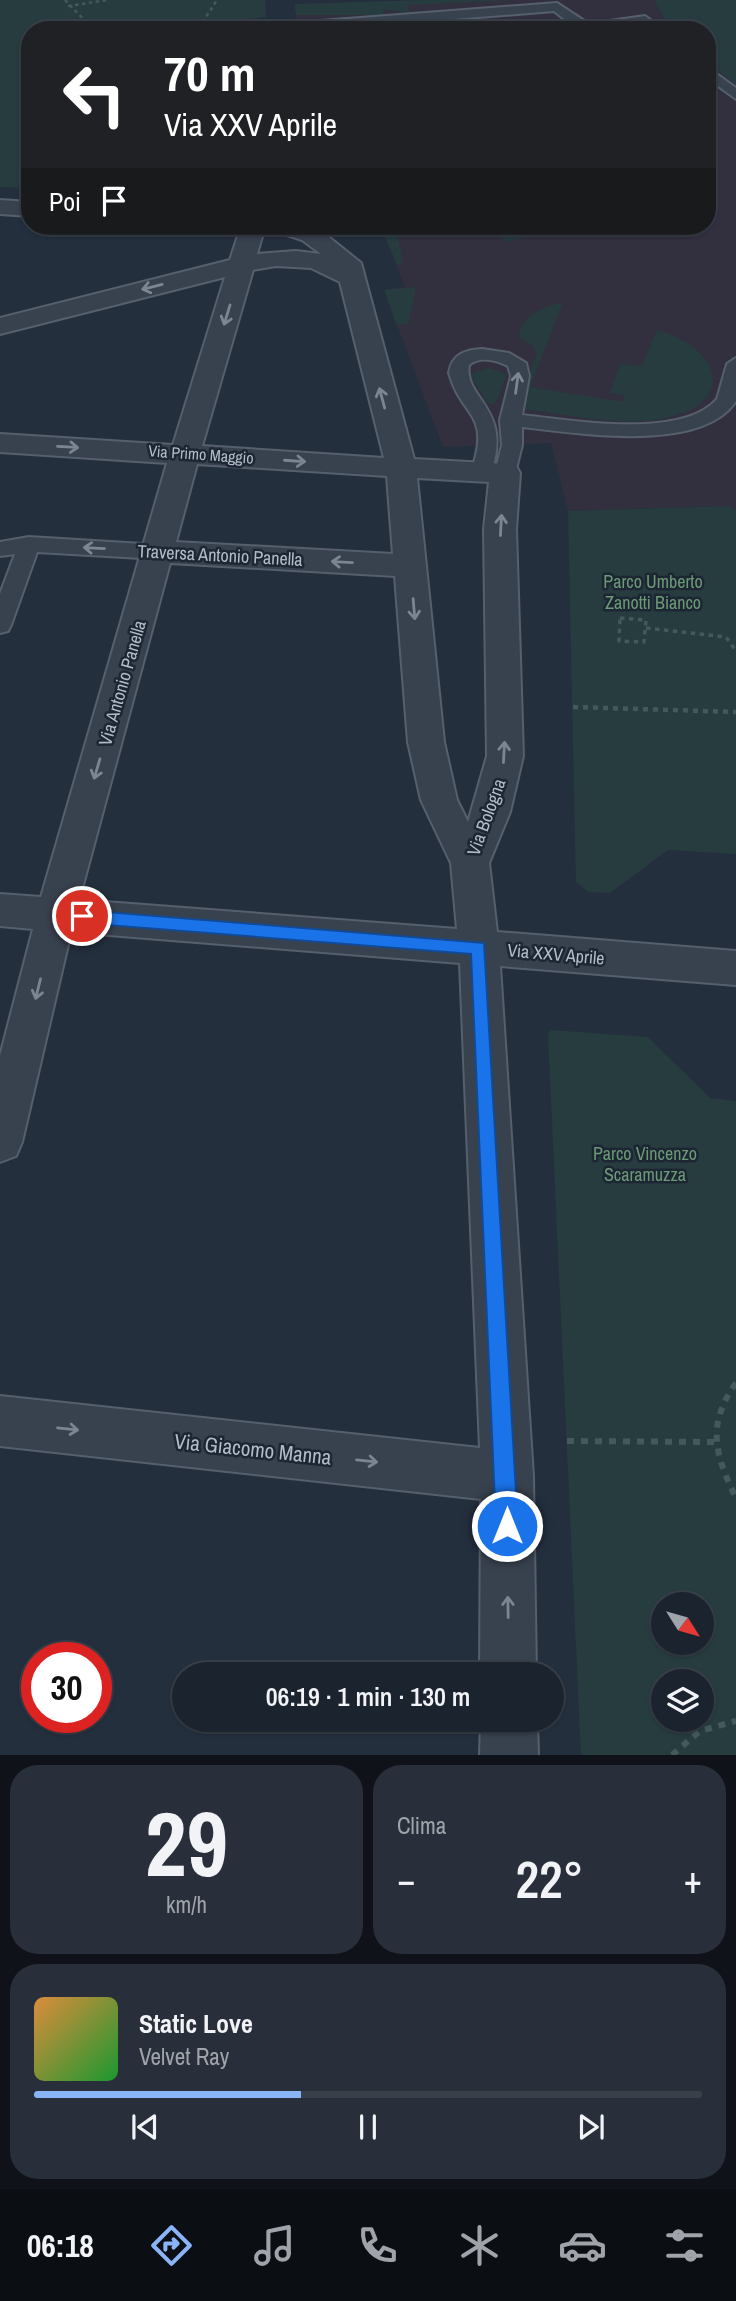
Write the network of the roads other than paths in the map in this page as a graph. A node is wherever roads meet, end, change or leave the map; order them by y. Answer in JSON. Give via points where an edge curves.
{"nodes":[{"id":1,"x":373,"y":21,"type":"edge"},
{"id":2,"x":575,"y":21,"type":"edge"},
{"id":3,"x":716,"y":78,"type":"edge"},
{"id":4,"x":736,"y":95,"type":"edge"},
{"id":5,"x":0,"y":207,"type":"edge"},
{"id":6,"x":21,"y":208,"type":"edge"},
{"id":7,"x":250,"y":235,"type":"edge"},
{"id":8,"x":310,"y":235,"type":"edge"},
{"id":9,"x":242,"y":264,"type":"junction"},
{"id":10,"x":354,"y":293,"type":"junction"},
{"id":11,"x":0,"y":327,"type":"edge"},
{"id":12,"x":736,"y":364,"type":"edge"},
{"id":13,"x":736,"y":409,"type":"edge"},
{"id":14,"x":715,"y":414,"type":"junction"},
{"id":15,"x":510,"y":420,"type":"junction"},
{"id":16,"x":0,"y":443,"type":"edge"},
{"id":17,"x":185,"y":453,"type":"junction"},
{"id":18,"x":401,"y":468,"type":"junction"},
{"id":19,"x":493,"y":473,"type":"junction"},
{"id":20,"x":29,"y":544,"type":"junction"},
{"id":21,"x":0,"y":549,"type":"edge"},
{"id":22,"x":159,"y":552,"type":"junction"},
{"id":23,"x":410,"y":566,"type":"junction"},
{"id":24,"x":0,"y":625,"type":"edge"},
{"id":25,"x":470,"y":863,"type":"junction"},
{"id":26,"x":0,"y":910,"type":"edge"},
{"id":27,"x":56,"y":915,"type":"junction"},
{"id":28,"x":479,"y":948,"type":"junction"},
{"id":29,"x":736,"y":968,"type":"edge"},
{"id":30,"x":0,"y":1142,"type":"edge"},
{"id":31,"x":0,"y":1421,"type":"edge"},
{"id":32,"x":507,"y":1476,"type":"junction"},
{"id":33,"x":508,"y":1662,"type":"edge"},
{"id":34,"x":509,"y":1732,"type":"edge"},
{"id":35,"x":509,"y":1755,"type":"edge"}],
"edges":[{"from":1,"to":2,"type":"lane","via":[[556,7]]},
{"from":3,"to":4,"type":"lane"},
{"from":5,"to":6,"type":"street"},
{"from":7,"to":9,"type":"street","name":"Via Antonio Panella"},
{"from":8,"to":10,"type":"street","name":"Via Bologna","via":[[348,263]]},
{"from":9,"to":10,"type":"street","via":[[288,258],[328,264]]},
{"from":9,"to":11,"type":"street","one_way":true},
{"from":9,"to":17,"type":"street","name":"Via Antonio Panella","one_way":true},
{"from":18,"to":10,"type":"street","name":"Via Bologna","one_way":true},
{"from":12,"to":14,"type":"lane","via":[[734,387]]},
{"from":13,"to":14,"type":"lane"},
{"from":14,"to":15,"type":"lane","via":[[700,421],[643,429]]},
{"from":15,"to":19,"type":"lane","via":[[512,445]]},
{"from":15,"to":19,"type":"lane","one_way":true,"via":[[520,376],[517,363],[498,354],[468,357],[458,374],[485,419]]},
{"from":16,"to":17,"type":"street","name":"Via Primo Maggio","one_way":true},
{"from":17,"to":18,"type":"street","name":"Via Primo Maggio","one_way":true},
{"from":17,"to":22,"type":"street","name":"Via Antonio Panella"},
{"from":18,"to":19,"type":"street"},
{"from":18,"to":23,"type":"street","name":"Via Bologna"},
{"from":25,"to":19,"type":"street","name":"Via Bologna","one_way":true,"via":[[491,812],[505,756],[500,529]]},
{"from":20,"to":21,"type":"lane"},
{"from":22,"to":20,"type":"lane","name":"Traversa Antonio Panella","one_way":true},
{"from":20,"to":24,"type":"lane"},
{"from":23,"to":22,"type":"street","name":"Traversa Antonio Panella","one_way":true},
{"from":22,"to":27,"type":"street","name":"Via Antonio Panella","one_way":true},
{"from":23,"to":25,"type":"street","name":"Via Bologna","one_way":true,"via":[[426,742],[439,800]]},
{"from":25,"to":28,"type":"street"},
{"from":26,"to":27,"type":"street","name":"Via XXV Aprile"},
{"from":27,"to":28,"type":"street","name":"Via XXV Aprile"},
{"from":27,"to":30,"type":"street","name":"Via Antonio Panella","one_way":true},
{"from":28,"to":29,"type":"street","name":"Via XXV Aprile"},
{"from":28,"to":32,"type":"street"},
{"from":31,"to":32,"type":"street","name":"Via Giacomo Manna","one_way":true},
{"from":33,"to":32,"type":"street","one_way":true},
{"from":34,"to":35,"type":"street"}]}
